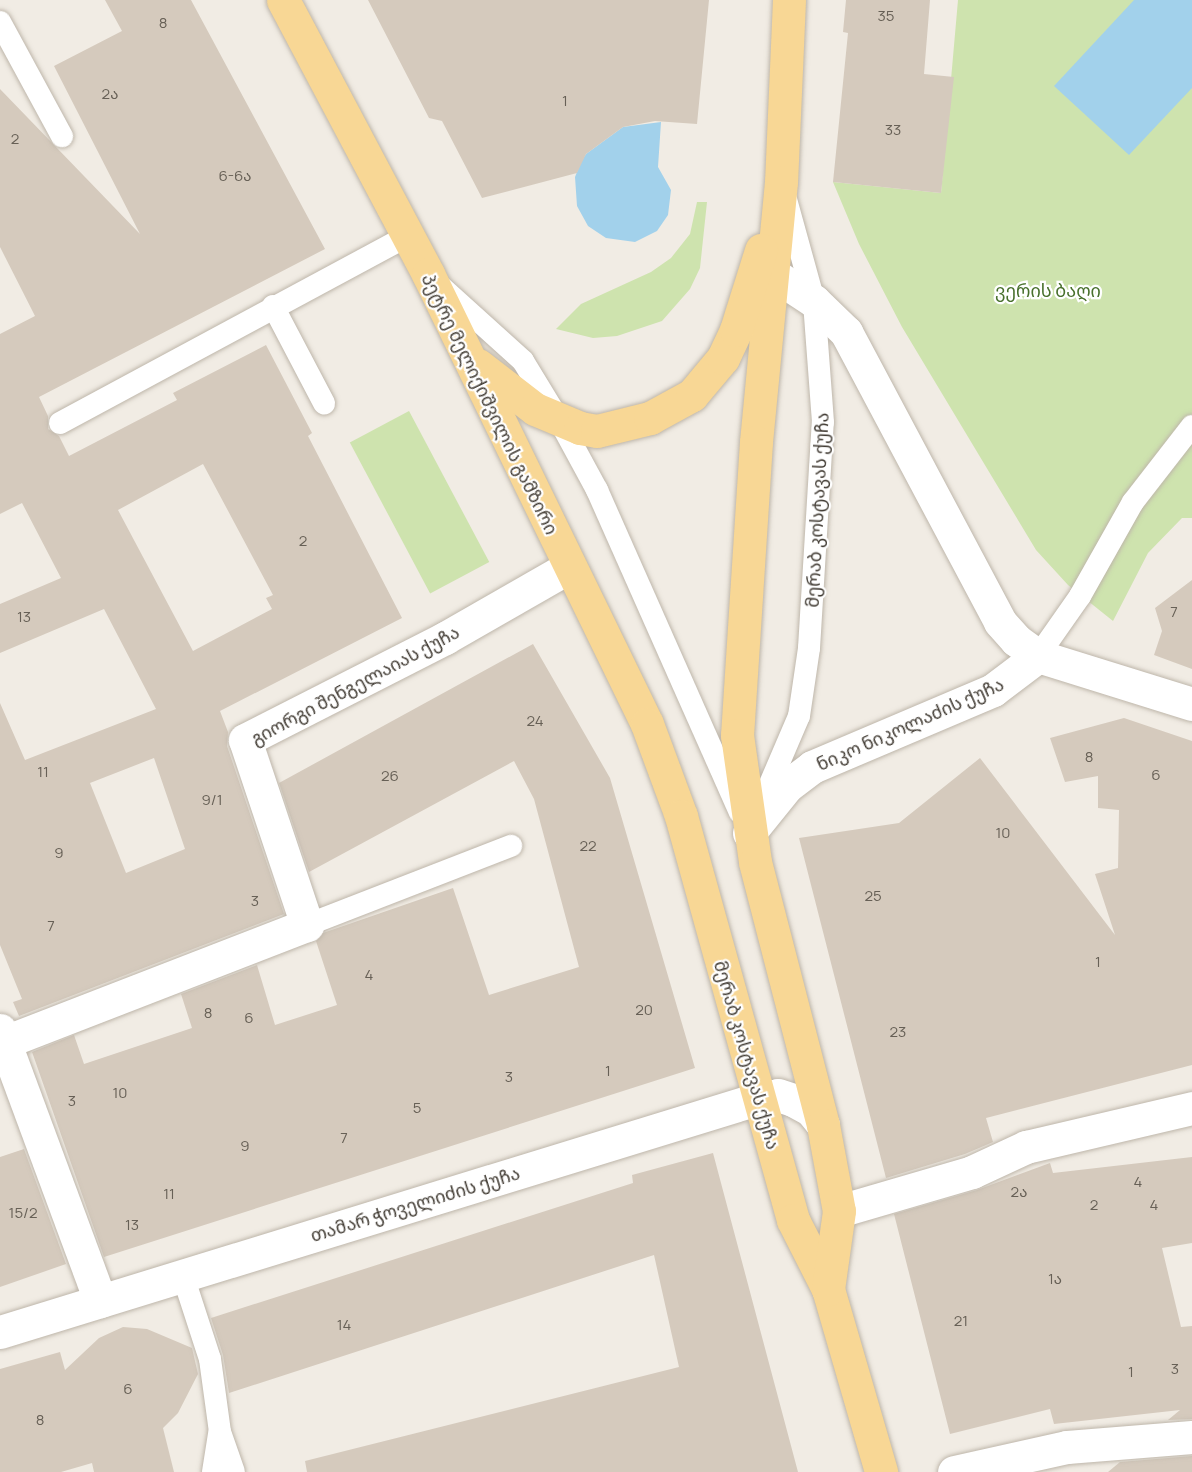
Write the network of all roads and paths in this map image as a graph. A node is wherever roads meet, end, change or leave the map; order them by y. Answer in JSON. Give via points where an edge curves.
{"nodes":[{"id":1,"x":283,"y":0,"type":"edge"},
{"id":2,"x":789,"y":0,"type":"edge"},
{"id":3,"x":0,"y":22,"type":"edge"},
{"id":4,"x":8,"y":56,"type":"edge"},
{"id":5,"x":62,"y":135,"type":"dead end"},
{"id":6,"x":781,"y":182,"type":"junction"},
{"id":7,"x":408,"y":236,"type":"junction"},
{"id":8,"x":428,"y":274,"type":"junction"},
{"id":9,"x":773,"y":274,"type":"junction"},
{"id":10,"x":814,"y":301,"type":"junction"},
{"id":11,"x":273,"y":306,"type":"junction"},
{"id":12,"x":468,"y":355,"type":"junction"},
{"id":13,"x":324,"y":403,"type":"dead end"},
{"id":14,"x":558,"y":420,"type":"junction"},
{"id":15,"x":60,"y":423,"type":"dead end"},
{"id":16,"x":1192,"y":426,"type":"edge"},
{"id":17,"x":569,"y":567,"type":"junction"},
{"id":18,"x":1038,"y":656,"type":"junction"},
{"id":19,"x":1192,"y":704,"type":"edge"},
{"id":20,"x":681,"y":816,"type":"joint"},
{"id":21,"x":749,"y":833,"type":"junction"},
{"id":22,"x":511,"y":846,"type":"dead end"},
{"id":23,"x":307,"y":925,"type":"junction"},
{"id":24,"x":3,"y":1036,"type":"edge"},
{"id":25,"x":11,"y":1091,"type":"edge"},
{"id":26,"x":760,"y":1098,"type":"junction"},
{"id":27,"x":1192,"y":1108,"type":"edge"},
{"id":28,"x":824,"y":1125,"type":"junction"},
{"id":29,"x":839,"y":1211,"type":"junction"},
{"id":30,"x":183,"y":1276,"type":"junction"},
{"id":31,"x":828,"y":1289,"type":"junction"},
{"id":32,"x":100,"y":1300,"type":"junction"},
{"id":33,"x":0,"y":1332,"type":"edge"},
{"id":34,"x":220,"y":1432,"type":"junction"},
{"id":35,"x":1192,"y":1437,"type":"edge"},
{"id":36,"x":1071,"y":1460,"type":"edge"},
{"id":37,"x":213,"y":1472,"type":"edge"},
{"id":38,"x":234,"y":1472,"type":"edge"},
{"id":39,"x":881,"y":1472,"type":"edge"},
{"id":40,"x":954,"y":1472,"type":"edge"}],
"edges":[{"from":1,"to":7,"type":"main road","name":"პეტრე მელიქიშვილის გამზირი"},
{"from":2,"to":6,"type":"main road","name":"მერაბ კოსტავას ქუჩა"},
{"from":3,"to":4,"type":"lane"},
{"from":4,"to":5,"type":"lane"},
{"from":6,"to":9,"type":"main road","name":"მერაბ კოსტავას ქუჩა"},
{"from":6,"to":10,"type":"lane","name":"მერაბ კოსტავას ქუჩა"},
{"from":6,"to":14,"type":"main road","via":[[736,330],[708,381],[674,406],[622,426],[597,431]]},
{"from":7,"to":8,"type":"main road","name":"პეტრე მელიქიშვილის გამზირი"},
{"from":7,"to":11,"type":"lane"},
{"from":8,"to":12,"type":"main road","name":"პეტრე მელიქიშვილის გამზირი"},
{"from":8,"to":14,"type":"lane","via":[[523,361]]},
{"from":9,"to":10,"type":"street"},
{"from":9,"to":21,"type":"main road","name":"მერაბ კოსტავას ქუჩა","via":[[738,700],[739,774]]},
{"from":10,"to":18,"type":"street","via":[[846,332],[999,622]]},
{"from":10,"to":21,"type":"lane","name":"მერაბ კოსტავას ქუჩა","via":[[823,422],[809,648],[799,716]]},
{"from":11,"to":13,"type":"lane"},
{"from":11,"to":15,"type":"lane"},
{"from":12,"to":14,"type":"main road","via":[[507,391]]},
{"from":12,"to":17,"type":"main road","name":"პეტრე მელიქიშვილის გამზირი"},
{"from":14,"to":21,"type":"lane","via":[[597,490]]},
{"from":16,"to":18,"type":"lane","via":[[1133,502],[1080,596]]},
{"from":17,"to":20,"type":"main road","name":"პეტრე მელიქიშვილის გამზირი","via":[[647,724]]},
{"from":17,"to":23,"type":"street","name":"გიორგი შენგელაიას ქუჩა","via":[[445,638],[244,740]]},
{"from":18,"to":19,"type":"street"},
{"from":18,"to":21,"type":"street","name":"ნიკო ნიკოლაძის ქუჩა","via":[[993,690],[812,767],[787,786]]},
{"from":20,"to":26,"type":"main road","name":"მერაბ კოსტავას ქუჩა"},
{"from":21,"to":28,"type":"main road","name":"მერაბ კოსტავას ქუჩა"},
{"from":22,"to":23,"type":"lane"},
{"from":23,"to":24,"type":"street"},
{"from":24,"to":25,"type":"street"},
{"from":25,"to":32,"type":"street"},
{"from":26,"to":28,"type":"street","name":"თამარ ჭოველიძის ქუჩა","via":[[778,1095],[793,1100],[811,1110]]},
{"from":26,"to":30,"type":"street","name":"თამარ ჭოველიძის ქუჩა"},
{"from":26,"to":31,"type":"main road","name":"მერაბ კოსტავას ქუჩა","via":[[793,1220]]},
{"from":27,"to":29,"type":"street","via":[[1026,1147],[972,1172]]},
{"from":28,"to":29,"type":"main road","name":"მერაბ კოსტავას ქუჩა"},
{"from":29,"to":31,"type":"main road","name":"მერაბ კოსტავას ქუჩა"},
{"from":30,"to":32,"type":"street","name":"თამარ ჭოველიძის ქუჩა"},
{"from":30,"to":34,"type":"lane","via":[[210,1359]]},
{"from":31,"to":39,"type":"main road","name":"მერაბ კოსტავას ქუჩა"},
{"from":32,"to":33,"type":"street","name":"თამარ ჭოველიძის ქუჩა"},
{"from":34,"to":37,"type":"lane"},
{"from":34,"to":38,"type":"lane"},
{"from":35,"to":36,"type":"street"},
{"from":36,"to":40,"type":"street"}]}
